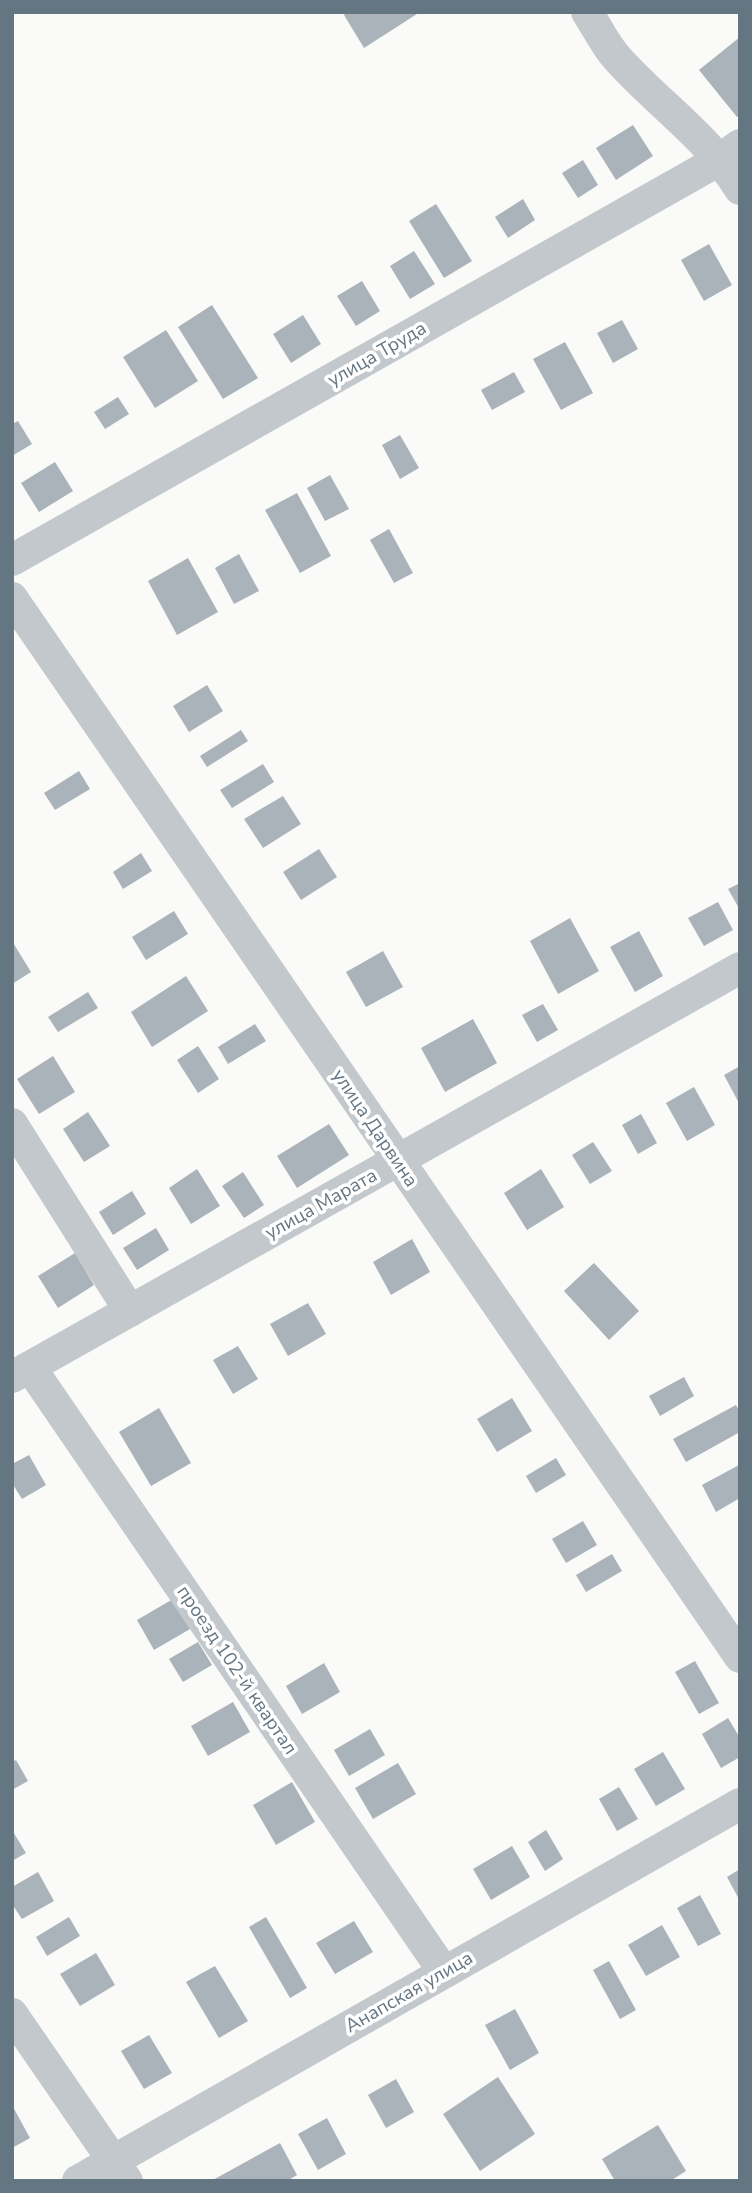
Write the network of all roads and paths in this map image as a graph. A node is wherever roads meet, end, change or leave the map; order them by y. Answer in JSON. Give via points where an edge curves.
{"nodes":[{"id":1,"x":587,"y":12,"type":"edge"},
{"id":2,"x":731,"y":152,"type":"edge"},
{"id":3,"x":740,"y":189,"type":"edge"},
{"id":4,"x":12,"y":560,"type":"edge"},
{"id":5,"x":12,"y":598,"type":"edge"},
{"id":6,"x":740,"y":968,"type":"edge"},
{"id":7,"x":12,"y":1124,"type":"edge"},
{"id":8,"x":397,"y":1161,"type":"junction"},
{"id":9,"x":130,"y":1311,"type":"junction"},
{"id":10,"x":21,"y":1372,"type":"edge"},
{"id":11,"x":740,"y":1657,"type":"edge"},
{"id":12,"x":740,"y":1804,"type":"edge"},
{"id":13,"x":444,"y":1972,"type":"junction"},
{"id":14,"x":12,"y":2014,"type":"edge"},
{"id":15,"x":120,"y":2171,"type":"edge"},
{"id":16,"x":78,"y":2181,"type":"edge"}],
"edges":[{"from":1,"to":2,"type":"street","via":[[614,55],[669,111]]},
{"from":2,"to":3,"type":"street"},
{"from":2,"to":4,"type":"street","name":"улица Труда"},
{"from":5,"to":8,"type":"street","name":"улица Дарвина"},
{"from":6,"to":8,"type":"street","name":"улица Марата"},
{"from":7,"to":9,"type":"street"},
{"from":8,"to":9,"type":"street","name":"улица Марата"},
{"from":8,"to":11,"type":"street","name":"улица Дарвина"},
{"from":9,"to":10,"type":"street","name":"улица Марата"},
{"from":10,"to":13,"type":"street","name":"проезд 102-й квартал"},
{"from":12,"to":13,"type":"street","name":"Анапская улица"},
{"from":13,"to":15,"type":"street","name":"Анапская улица"},
{"from":14,"to":15,"type":"street"},
{"from":15,"to":16,"type":"street","name":"Анапская улица"}]}
